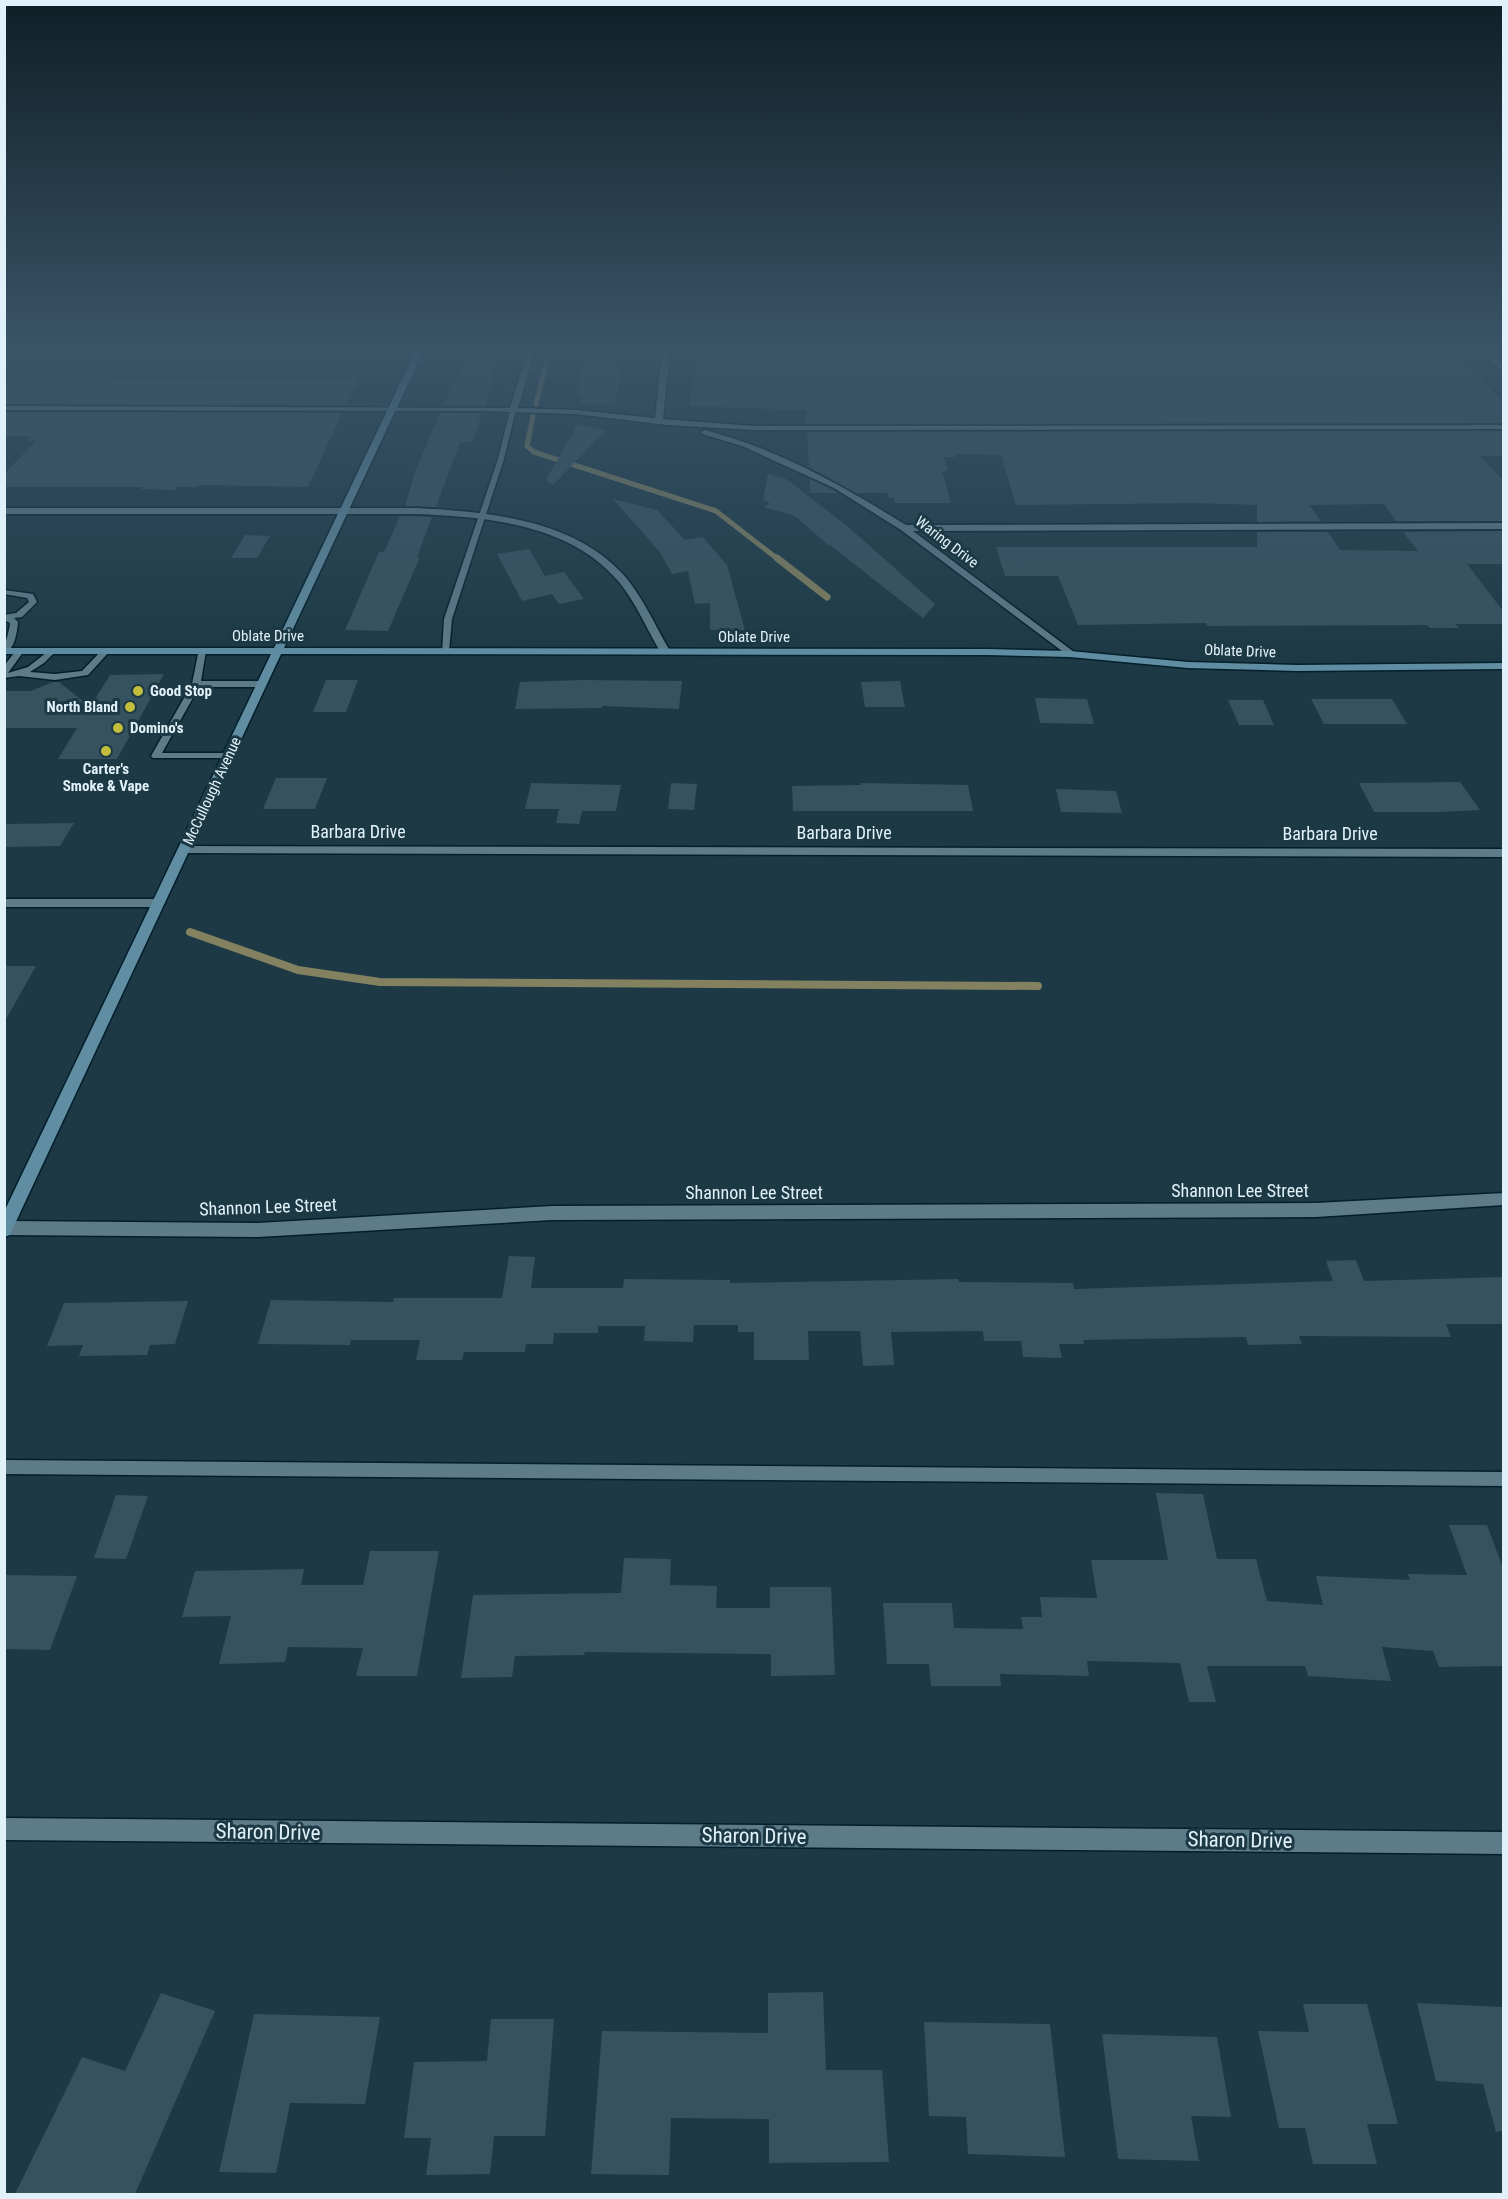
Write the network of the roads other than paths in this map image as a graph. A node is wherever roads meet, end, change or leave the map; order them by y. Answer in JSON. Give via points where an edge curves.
{"nodes":[{"id":1,"x":371,"y":455,"type":"edge"},
{"id":2,"x":502,"y":455,"type":"edge"},
{"id":3,"x":769,"y":455,"type":"edge"},
{"id":4,"x":4,"y":511,"type":"edge"},
{"id":5,"x":344,"y":511,"type":"junction"},
{"id":6,"x":481,"y":516,"type":"junction"},
{"id":7,"x":1503,"y":526,"type":"edge"},
{"id":8,"x":904,"y":528,"type":"junction"},
{"id":9,"x":4,"y":592,"type":"edge"},
{"id":10,"x":7,"y":618,"type":"edge"},
{"id":11,"x":5,"y":651,"type":"edge"},
{"id":12,"x":20,"y":651,"type":"junction"},
{"id":13,"x":51,"y":651,"type":"junction"},
{"id":14,"x":106,"y":651,"type":"junction"},
{"id":15,"x":202,"y":651,"type":"junction"},
{"id":16,"x":278,"y":651,"type":"junction"},
{"id":17,"x":445,"y":651,"type":"junction"},
{"id":18,"x":665,"y":651,"type":"junction"},
{"id":19,"x":1070,"y":654,"type":"junction"},
{"id":20,"x":1503,"y":666,"type":"edge"},
{"id":21,"x":4,"y":674,"type":"edge"},
{"id":22,"x":22,"y":674,"type":"junction"},
{"id":23,"x":196,"y":684,"type":"junction"},
{"id":24,"x":262,"y":684,"type":"junction"},
{"id":25,"x":228,"y":756,"type":"junction"},
{"id":26,"x":184,"y":850,"type":"junction"},
{"id":27,"x":1503,"y":853,"type":"edge"},
{"id":28,"x":4,"y":903,"type":"edge"},
{"id":29,"x":159,"y":903,"type":"junction"},
{"id":30,"x":1503,"y":1199,"type":"edge"},
{"id":31,"x":5,"y":1229,"type":"edge"},
{"id":32,"x":4,"y":1467,"type":"edge"},
{"id":33,"x":1503,"y":1479,"type":"edge"},
{"id":34,"x":4,"y":1829,"type":"edge"},
{"id":35,"x":1503,"y":1842,"type":"edge"}],
"edges":[{"from":1,"to":5,"type":"main road","name":"McCullough Avenue"},
{"from":2,"to":6,"type":"lane"},
{"from":3,"to":8,"type":"street","name":"Waring Drive","via":[[837,486]]},
{"from":4,"to":5,"type":"street"},
{"from":5,"to":6,"type":"street","via":[[434,511]]},
{"from":5,"to":16,"type":"main road","name":"McCullough Avenue"},
{"from":6,"to":17,"type":"lane","via":[[448,619]]},
{"from":6,"to":18,"type":"street","via":[[555,535],[605,563],[627,587]]},
{"from":7,"to":8,"type":"street"},
{"from":8,"to":19,"type":"street","name":"Waring Drive"},
{"from":9,"to":10,"type":"lane","via":[[30,596],[33,602],[20,615]]},
{"from":10,"to":11,"type":"lane","via":[[14,622]]},
{"from":11,"to":12,"type":"main road","name":"Oblate Drive"},
{"from":12,"to":13,"type":"main road","name":"Oblate Drive"},
{"from":12,"to":21,"type":"lane"},
{"from":13,"to":14,"type":"main road","name":"Oblate Drive"},
{"from":13,"to":22,"type":"lane","via":[[39,665]]},
{"from":14,"to":15,"type":"main road","name":"Oblate Drive"},
{"from":14,"to":22,"type":"lane","via":[[85,673]]},
{"from":15,"to":16,"type":"main road","name":"Oblate Drive"},
{"from":15,"to":23,"type":"lane"},
{"from":16,"to":17,"type":"main road","name":"Oblate Drive"},
{"from":16,"to":24,"type":"main road","name":"McCullough Avenue"},
{"from":17,"to":18,"type":"main road","name":"Oblate Drive"},
{"from":18,"to":19,"type":"main road","name":"Oblate Drive"},
{"from":19,"to":20,"type":"main road","name":"Oblate Drive","via":[[1297,668]]},
{"from":21,"to":22,"type":"lane"},
{"from":23,"to":24,"type":"lane"},
{"from":23,"to":25,"type":"lane","via":[[156,756]]},
{"from":24,"to":25,"type":"main road","name":"McCullough Avenue"},
{"from":25,"to":26,"type":"main road","name":"McCullough Avenue"},
{"from":26,"to":27,"type":"street","name":"Barbara Drive"},
{"from":26,"to":29,"type":"main road","name":"McCullough Avenue"},
{"from":28,"to":29,"type":"street"},
{"from":29,"to":31,"type":"main road","name":"McCullough Avenue"},
{"from":30,"to":31,"type":"street","name":"Shannon Lee Street","via":[[1316,1210],[552,1213],[258,1230]]},
{"from":32,"to":33,"type":"lane"},
{"from":34,"to":35,"type":"street","name":"Sharon Drive"}]}
